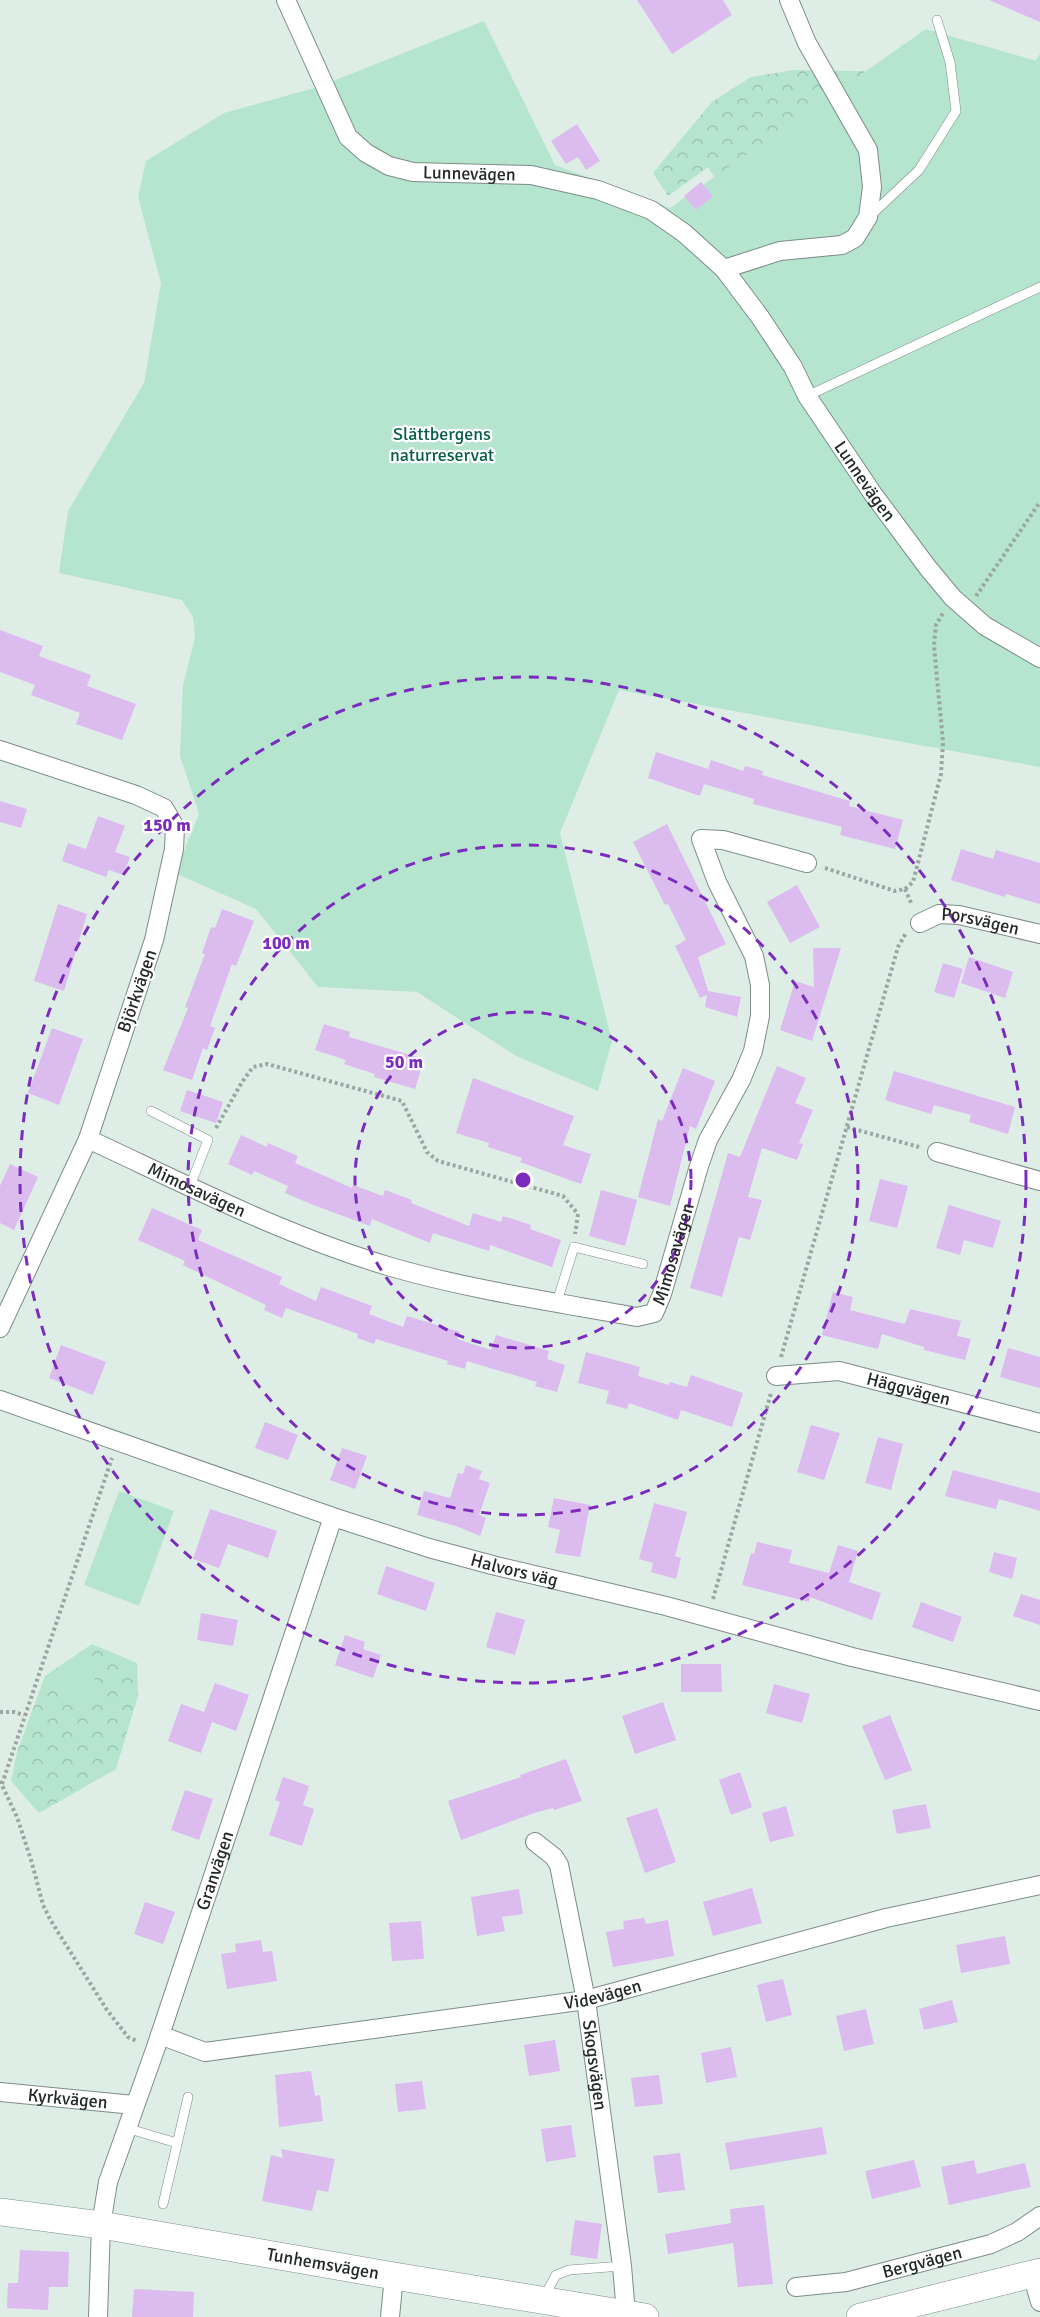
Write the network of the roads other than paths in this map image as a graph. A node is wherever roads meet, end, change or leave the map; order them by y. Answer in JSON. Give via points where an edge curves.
{"nodes":[{"id":1,"x":286,"y":0,"type":"edge"},
{"id":2,"x":789,"y":0,"type":"edge"},
{"id":3,"x":937,"y":20,"type":"dead end"},
{"id":4,"x":868,"y":217,"type":"junction"},
{"id":5,"x":724,"y":269,"type":"junction"},
{"id":6,"x":1040,"y":287,"type":"edge"},
{"id":7,"x":807,"y":396,"type":"junction"},
{"id":8,"x":1040,"y":658,"type":"edge"},
{"id":9,"x":0,"y":750,"type":"edge"},
{"id":10,"x":807,"y":863,"type":"road end"},
{"id":11,"x":921,"y":923,"type":"road end"},
{"id":12,"x":1040,"y":934,"type":"edge"},
{"id":13,"x":152,"y":1111,"type":"dead end"},
{"id":14,"x":88,"y":1139,"type":"junction"},
{"id":15,"x":937,"y":1152,"type":"road end"},
{"id":16,"x":1040,"y":1181,"type":"edge"},
{"id":17,"x":190,"y":1186,"type":"junction"},
{"id":18,"x":643,"y":1264,"type":"dead end"},
{"id":19,"x":557,"y":1302,"type":"junction"},
{"id":20,"x":0,"y":1329,"type":"edge"},
{"id":21,"x":776,"y":1376,"type":"road end"},
{"id":22,"x":0,"y":1400,"type":"edge"},
{"id":23,"x":1040,"y":1423,"type":"edge"},
{"id":24,"x":333,"y":1517,"type":"junction"},
{"id":25,"x":1040,"y":1701,"type":"edge"},
{"id":26,"x":535,"y":1842,"type":"dead end"},
{"id":27,"x":1040,"y":1885,"type":"edge"},
{"id":28,"x":586,"y":2000,"type":"junction"},
{"id":29,"x":158,"y":2041,"type":"junction"},
{"id":30,"x":0,"y":2092,"type":"edge"},
{"id":31,"x":188,"y":2097,"type":"dead end"},
{"id":32,"x":134,"y":2105,"type":"junction"},
{"id":33,"x":126,"y":2128,"type":"junction"},
{"id":34,"x":177,"y":2143,"type":"junction"},
{"id":35,"x":163,"y":2204,"type":"dead end"},
{"id":36,"x":0,"y":2212,"type":"edge"},
{"id":37,"x":1040,"y":2216,"type":"edge"},
{"id":38,"x":101,"y":2225,"type":"junction"},
{"id":39,"x":622,"y":2266,"type":"junction"},
{"id":40,"x":1036,"y":2273,"type":"edge"},
{"id":41,"x":393,"y":2276,"type":"junction"},
{"id":42,"x":796,"y":2287,"type":"dead end"},
{"id":43,"x":542,"y":2301,"type":"junction"},
{"id":44,"x":1040,"y":2302,"type":"edge"},
{"id":45,"x":635,"y":2316,"type":"edge"},
{"id":46,"x":98,"y":2317,"type":"edge"},
{"id":47,"x":390,"y":2317,"type":"edge"},
{"id":48,"x":860,"y":2317,"type":"edge"}],
"edges":[{"from":1,"to":5,"type":"street","name":"Lunnevägen","via":[[348,137],[366,153],[388,166],[413,172],[531,175],[598,190],[651,210]]},
{"from":2,"to":4,"type":"street","via":[[807,43],[868,150],[872,187]]},
{"from":3,"to":4,"type":"lane","via":[[950,62],[956,111],[919,170]]},
{"from":4,"to":5,"type":"street","via":[[855,238],[842,245],[780,251]]},
{"from":5,"to":7,"type":"street","name":"Lunnevägen","via":[[793,367]]},
{"from":6,"to":7,"type":"lane"},
{"from":7,"to":8,"type":"street","name":"Lunnevägen","via":[[873,494],[960,604],[985,626]]},
{"from":9,"to":14,"type":"street","name":"Björkvägen","via":[[136,795],[164,808],[175,827],[174,849],[154,940]]},
{"from":10,"to":19,"type":"street","name":"Mimosavägen","via":[[723,840],[701,839],[717,882],[754,956],[760,1016],[753,1051],[708,1140],[654,1313],[637,1317]]},
{"from":11,"to":12,"type":"street","name":"Porsvägen","via":[[939,914],[958,915]]},
{"from":13,"to":17,"type":"lane","via":[[208,1140]]},
{"from":14,"to":17,"type":"street","name":"Mimosavägen"},
{"from":14,"to":20,"type":"street","name":"Björkvägen"},
{"from":15,"to":16,"type":"street"},
{"from":17,"to":19,"type":"street","name":"Mimosavägen","via":[[308,1238],[391,1267]]},
{"from":18,"to":19,"type":"lane","via":[[574,1247]]},
{"from":21,"to":23,"type":"street","name":"Häggvägen","via":[[839,1371]]},
{"from":22,"to":24,"type":"street","name":"Halvors väg"},
{"from":24,"to":25,"type":"street","name":"Halvors väg","via":[[496,1566]]},
{"from":24,"to":29,"type":"street","name":"Granvägen"},
{"from":26,"to":28,"type":"street","name":"Skogsvägen","via":[[559,1865]]},
{"from":27,"to":28,"type":"street","name":"Videvägen","via":[[886,1918]]},
{"from":28,"to":29,"type":"street","name":"Videvägen","via":[[205,2052]]},
{"from":28,"to":39,"type":"street","name":"Skogsvägen"},
{"from":29,"to":32,"type":"street","name":"Granvägen"},
{"from":30,"to":32,"type":"street","name":"Kyrkvägen"},
{"from":31,"to":34,"type":"lane"},
{"from":32,"to":33,"type":"street","name":"Granvägen"},
{"from":33,"to":34,"type":"lane"},
{"from":33,"to":38,"type":"street","name":"Granvägen","via":[[108,2182]]},
{"from":34,"to":35,"type":"lane"},
{"from":36,"to":38,"type":"street","name":"Tunhemsvägen"},
{"from":37,"to":42,"type":"street","name":"Bergvägen","via":[[991,2244],[846,2282]]},
{"from":38,"to":41,"type":"street","name":"Tunhemsvägen"},
{"from":38,"to":46,"type":"street","name":"Granvägen"},
{"from":39,"to":43,"type":"lane","via":[[569,2270],[556,2275]]},
{"from":39,"to":45,"type":"street","name":"Skogsvägen"},
{"from":40,"to":44,"type":"street"},
{"from":40,"to":48,"type":"street"},
{"from":41,"to":43,"type":"street","name":"Tunhemsvägen"},
{"from":41,"to":47,"type":"street"},
{"from":43,"to":45,"type":"street","name":"Tunhemsvägen"}]}
